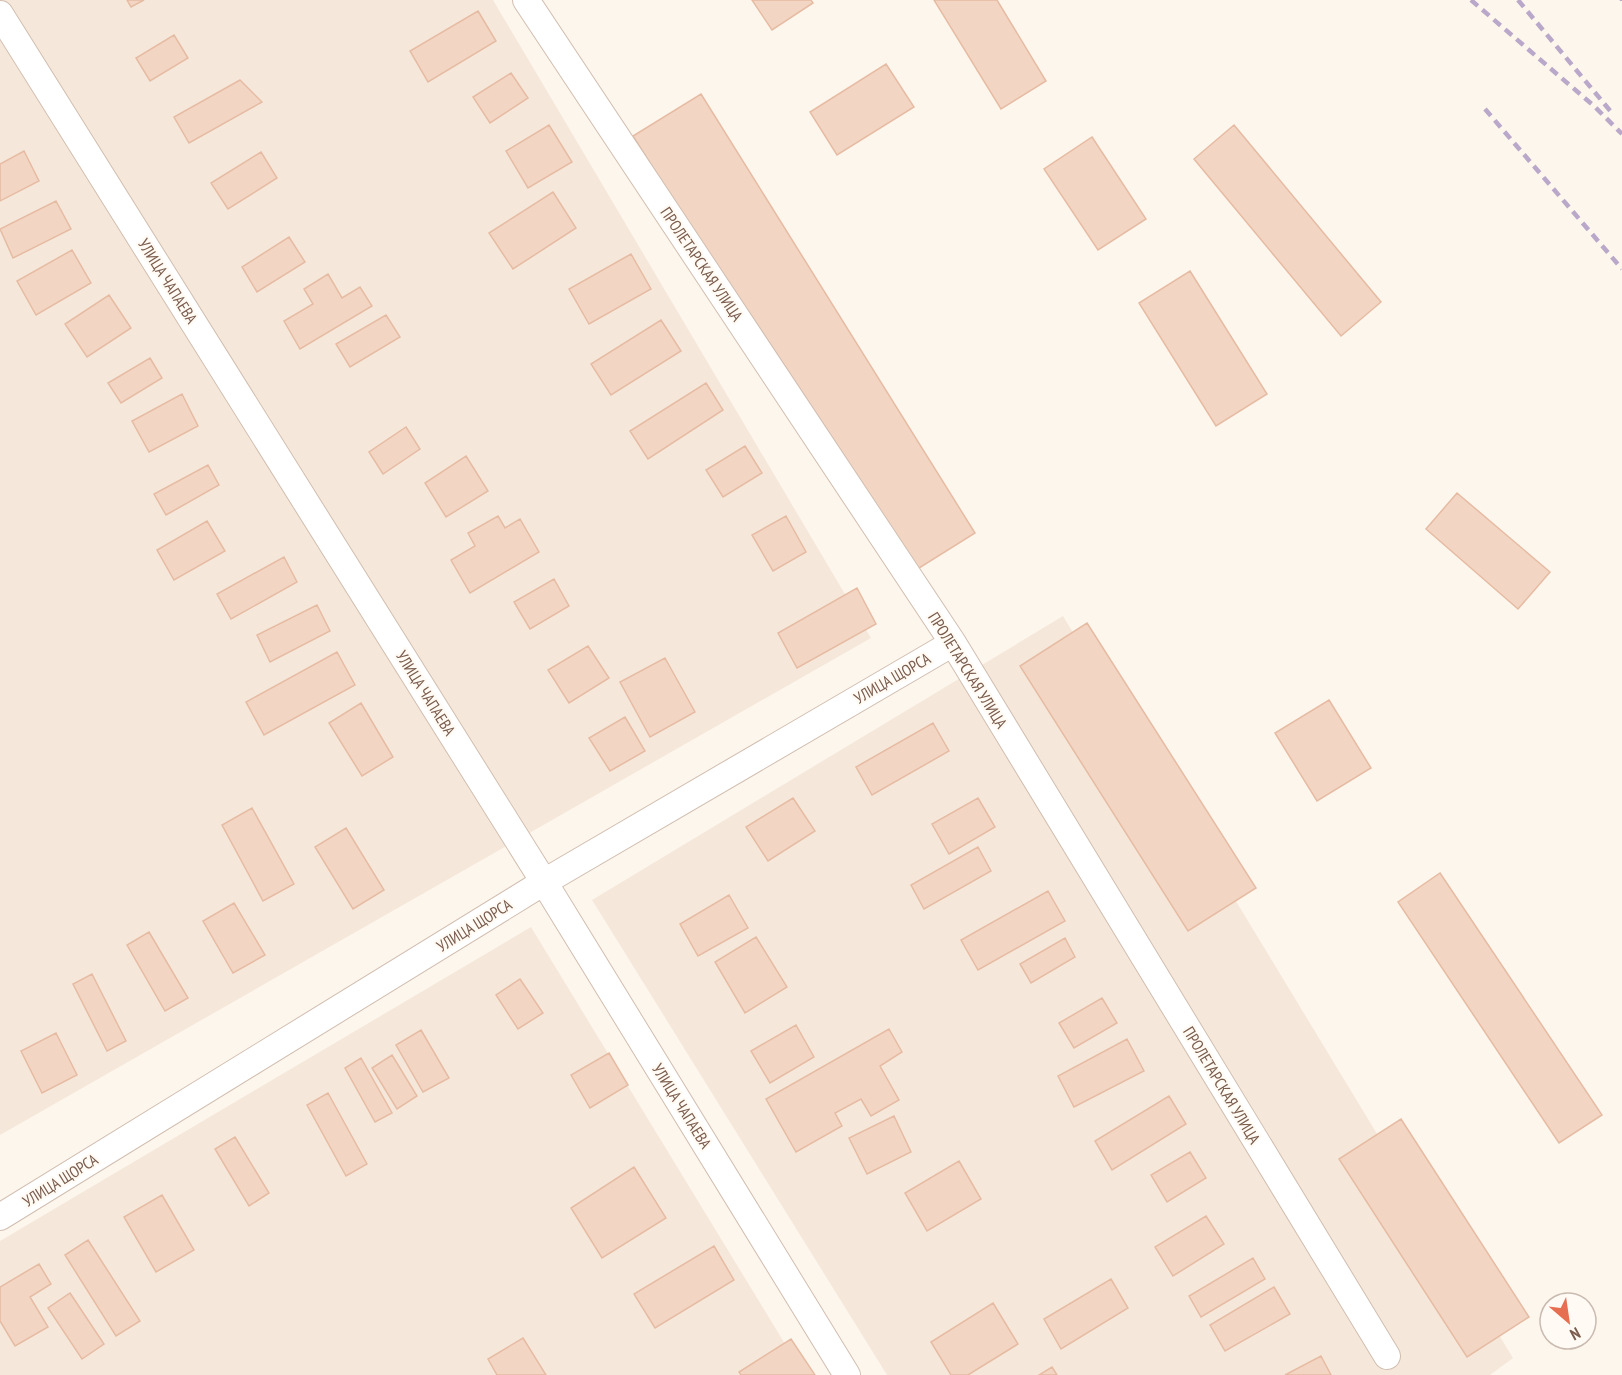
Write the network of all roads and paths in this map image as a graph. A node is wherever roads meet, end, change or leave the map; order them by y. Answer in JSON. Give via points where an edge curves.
{"nodes":[{"id":1,"x":526,"y":0,"type":"edge"},
{"id":2,"x":0,"y":14,"type":"edge"},
{"id":3,"x":953,"y":643,"type":"junction"},
{"id":4,"x":544,"y":882,"type":"junction"},
{"id":5,"x":0,"y":1216,"type":"edge"},
{"id":6,"x":1387,"y":1356,"type":"dead end"},
{"id":7,"x":847,"y":1375,"type":"edge"}],
"edges":[{"from":1,"to":3,"type":"street","name":"ПРОЛЕТАРСКАЯ УЛИЦА"},
{"from":2,"to":4,"type":"street","name":"УЛИЦА ЧАПАЕВА"},
{"from":3,"to":4,"type":"street","name":"УЛИЦА ЩОРСА"},
{"from":3,"to":6,"type":"street","name":"ПРОЛЕТАРСКАЯ УЛИЦА"},
{"from":4,"to":5,"type":"street","name":"УЛИЦА ЩОРСА"},
{"from":4,"to":7,"type":"street","name":"УЛИЦА ЧАПАЕВА"}]}
